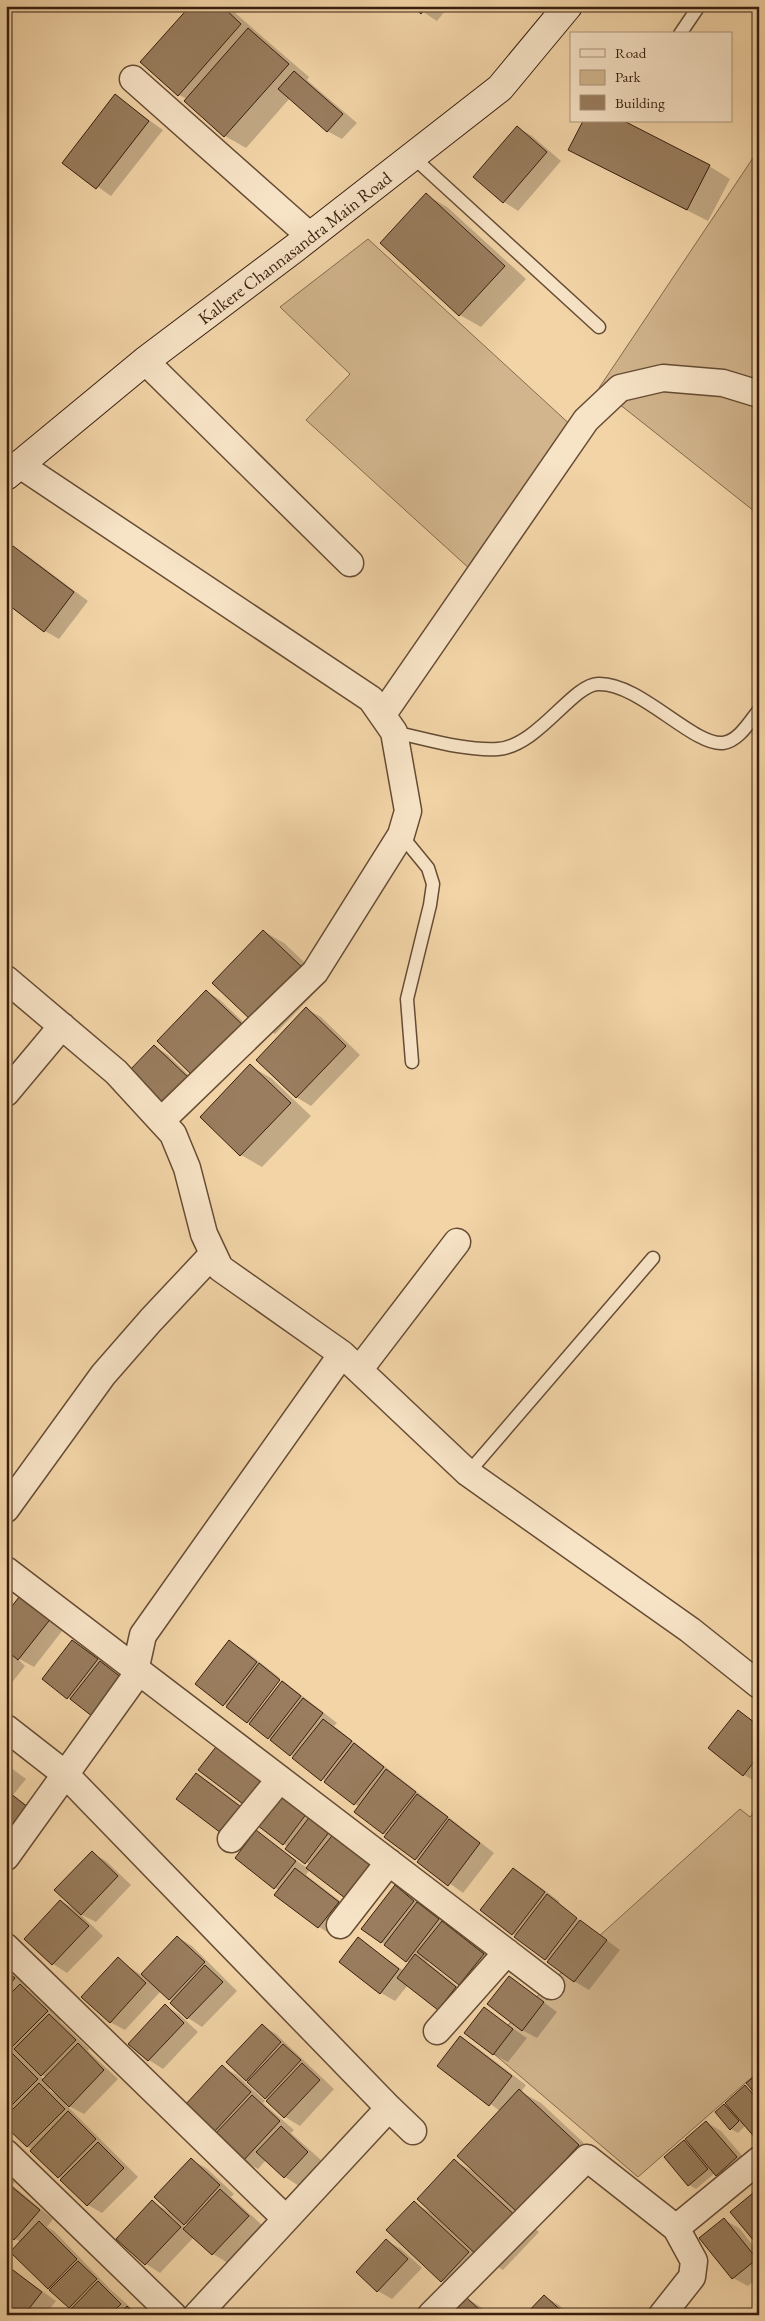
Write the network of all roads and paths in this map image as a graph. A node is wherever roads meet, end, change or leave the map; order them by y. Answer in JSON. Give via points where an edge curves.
{"nodes":[{"id":1,"x":568,"y":6,"type":"edge"},
{"id":2,"x":699,"y":6,"type":"edge"},
{"id":3,"x":681,"y":32,"type":"edge"},
{"id":4,"x":133,"y":79,"type":"dead end"},
{"id":5,"x":413,"y":157,"type":"junction"},
{"id":6,"x":310,"y":236,"type":"junction"},
{"id":7,"x":599,"y":327,"type":"dead end"},
{"id":8,"x":145,"y":361,"type":"junction"},
{"id":9,"x":759,"y":394,"type":"edge"},
{"id":10,"x":13,"y":470,"type":"edge"},
{"id":11,"x":350,"y":564,"type":"dead end"},
{"id":12,"x":759,"y":710,"type":"edge"},
{"id":13,"x":388,"y":723,"type":"junction"},
{"id":14,"x":401,"y":835,"type":"junction"},
{"id":15,"x":6,"y":979,"type":"edge"},
{"id":16,"x":62,"y":1026,"type":"junction"},
{"id":17,"x":412,"y":1062,"type":"dead end"},
{"id":18,"x":6,"y":1093,"type":"edge"},
{"id":19,"x":162,"y":1120,"type":"junction"},
{"id":20,"x":457,"y":1242,"type":"dead end"},
{"id":21,"x":213,"y":1254,"type":"junction"},
{"id":22,"x":653,"y":1258,"type":"dead end"},
{"id":23,"x":351,"y":1362,"type":"junction"},
{"id":24,"x":468,"y":1474,"type":"junction"},
{"id":25,"x":6,"y":1509,"type":"edge"},
{"id":26,"x":6,"y":1570,"type":"edge"},
{"id":27,"x":136,"y":1669,"type":"junction"},
{"id":28,"x":759,"y":1685,"type":"edge"},
{"id":29,"x":6,"y":1728,"type":"edge"},
{"id":30,"x":65,"y":1774,"type":"junction"},
{"id":31,"x":280,"y":1779,"type":"junction"},
{"id":32,"x":231,"y":1839,"type":"dead end"},
{"id":33,"x":6,"y":1857,"type":"edge"},
{"id":34,"x":389,"y":1862,"type":"junction"},
{"id":35,"x":340,"y":1925,"type":"dead end"},
{"id":36,"x":6,"y":1946,"type":"edge"},
{"id":37,"x":507,"y":1952,"type":"junction"},
{"id":38,"x":552,"y":1986,"type":"dead end"},
{"id":39,"x":437,"y":2031,"type":"dead end"},
{"id":40,"x":389,"y":2108,"type":"junction"},
{"id":41,"x":413,"y":2131,"type":"dead end"},
{"id":42,"x":6,"y":2152,"type":"edge"},
{"id":43,"x":758,"y":2162,"type":"edge"},
{"id":44,"x":285,"y":2218,"type":"junction"},
{"id":45,"x":676,"y":2228,"type":"junction"},
{"id":46,"x":173,"y":2315,"type":"edge"},
{"id":47,"x":197,"y":2315,"type":"edge"},
{"id":48,"x":431,"y":2315,"type":"edge"},
{"id":49,"x":662,"y":2315,"type":"edge"}],
"edges":[{"from":1,"to":5,"type":"main road","name":"Kalkere Channasandra Main Road","via":[[500,88]]},
{"from":2,"to":3,"type":"lane"},
{"from":4,"to":6,"type":"street"},
{"from":5,"to":6,"type":"main road","name":"Kalkere Channasandra Main Road"},
{"from":5,"to":7,"type":"lane"},
{"from":6,"to":8,"type":"main road","name":"Kalkere Channasandra Main Road"},
{"from":8,"to":10,"type":"main road","name":"Kalkere Channasandra Main Road"},
{"from":8,"to":11,"type":"street"},
{"from":9,"to":13,"type":"street","via":[[723,383],[663,378],[620,388],[586,420]]},
{"from":10,"to":13,"type":"street","via":[[371,699]]},
{"from":12,"to":13,"type":"lane","via":[[742,732],[725,743],[707,740],[658,708],[615,686],[597,684],[580,691],[546,724],[521,742],[499,749],[460,746]]},
{"from":13,"to":14,"type":"street","via":[[408,811]]},
{"from":14,"to":17,"type":"lane","via":[[428,868],[433,884],[407,999]]},
{"from":14,"to":19,"type":"street","via":[[315,972]]},
{"from":15,"to":16,"type":"street"},
{"from":16,"to":18,"type":"street"},
{"from":16,"to":19,"type":"street","via":[[116,1072]]},
{"from":19,"to":21,"type":"street","via":[[173,1134],[187,1168],[204,1234]]},
{"from":20,"to":23,"type":"street"},
{"from":21,"to":23,"type":"street","via":[[220,1268]]},
{"from":21,"to":25,"type":"street","via":[[103,1375]]},
{"from":22,"to":24,"type":"lane"},
{"from":23,"to":24,"type":"street"},
{"from":23,"to":27,"type":"street","via":[[143,1635]]},
{"from":24,"to":28,"type":"street","via":[[690,1630]]},
{"from":26,"to":27,"type":"street"},
{"from":27,"to":30,"type":"street","via":[[133,1680]]},
{"from":27,"to":31,"type":"street"},
{"from":29,"to":30,"type":"street"},
{"from":30,"to":33,"type":"street"},
{"from":30,"to":40,"type":"street"},
{"from":31,"to":32,"type":"street"},
{"from":31,"to":34,"type":"street"},
{"from":34,"to":35,"type":"street"},
{"from":34,"to":37,"type":"street"},
{"from":36,"to":44,"type":"street"},
{"from":37,"to":38,"type":"street"},
{"from":37,"to":39,"type":"street"},
{"from":40,"to":41,"type":"street"},
{"from":40,"to":44,"type":"street"},
{"from":42,"to":46,"type":"street"},
{"from":43,"to":45,"type":"street"},
{"from":44,"to":47,"type":"street"},
{"from":45,"to":48,"type":"street","via":[[588,2158]]},
{"from":45,"to":49,"type":"street","via":[[694,2261],[692,2277]]}]}
